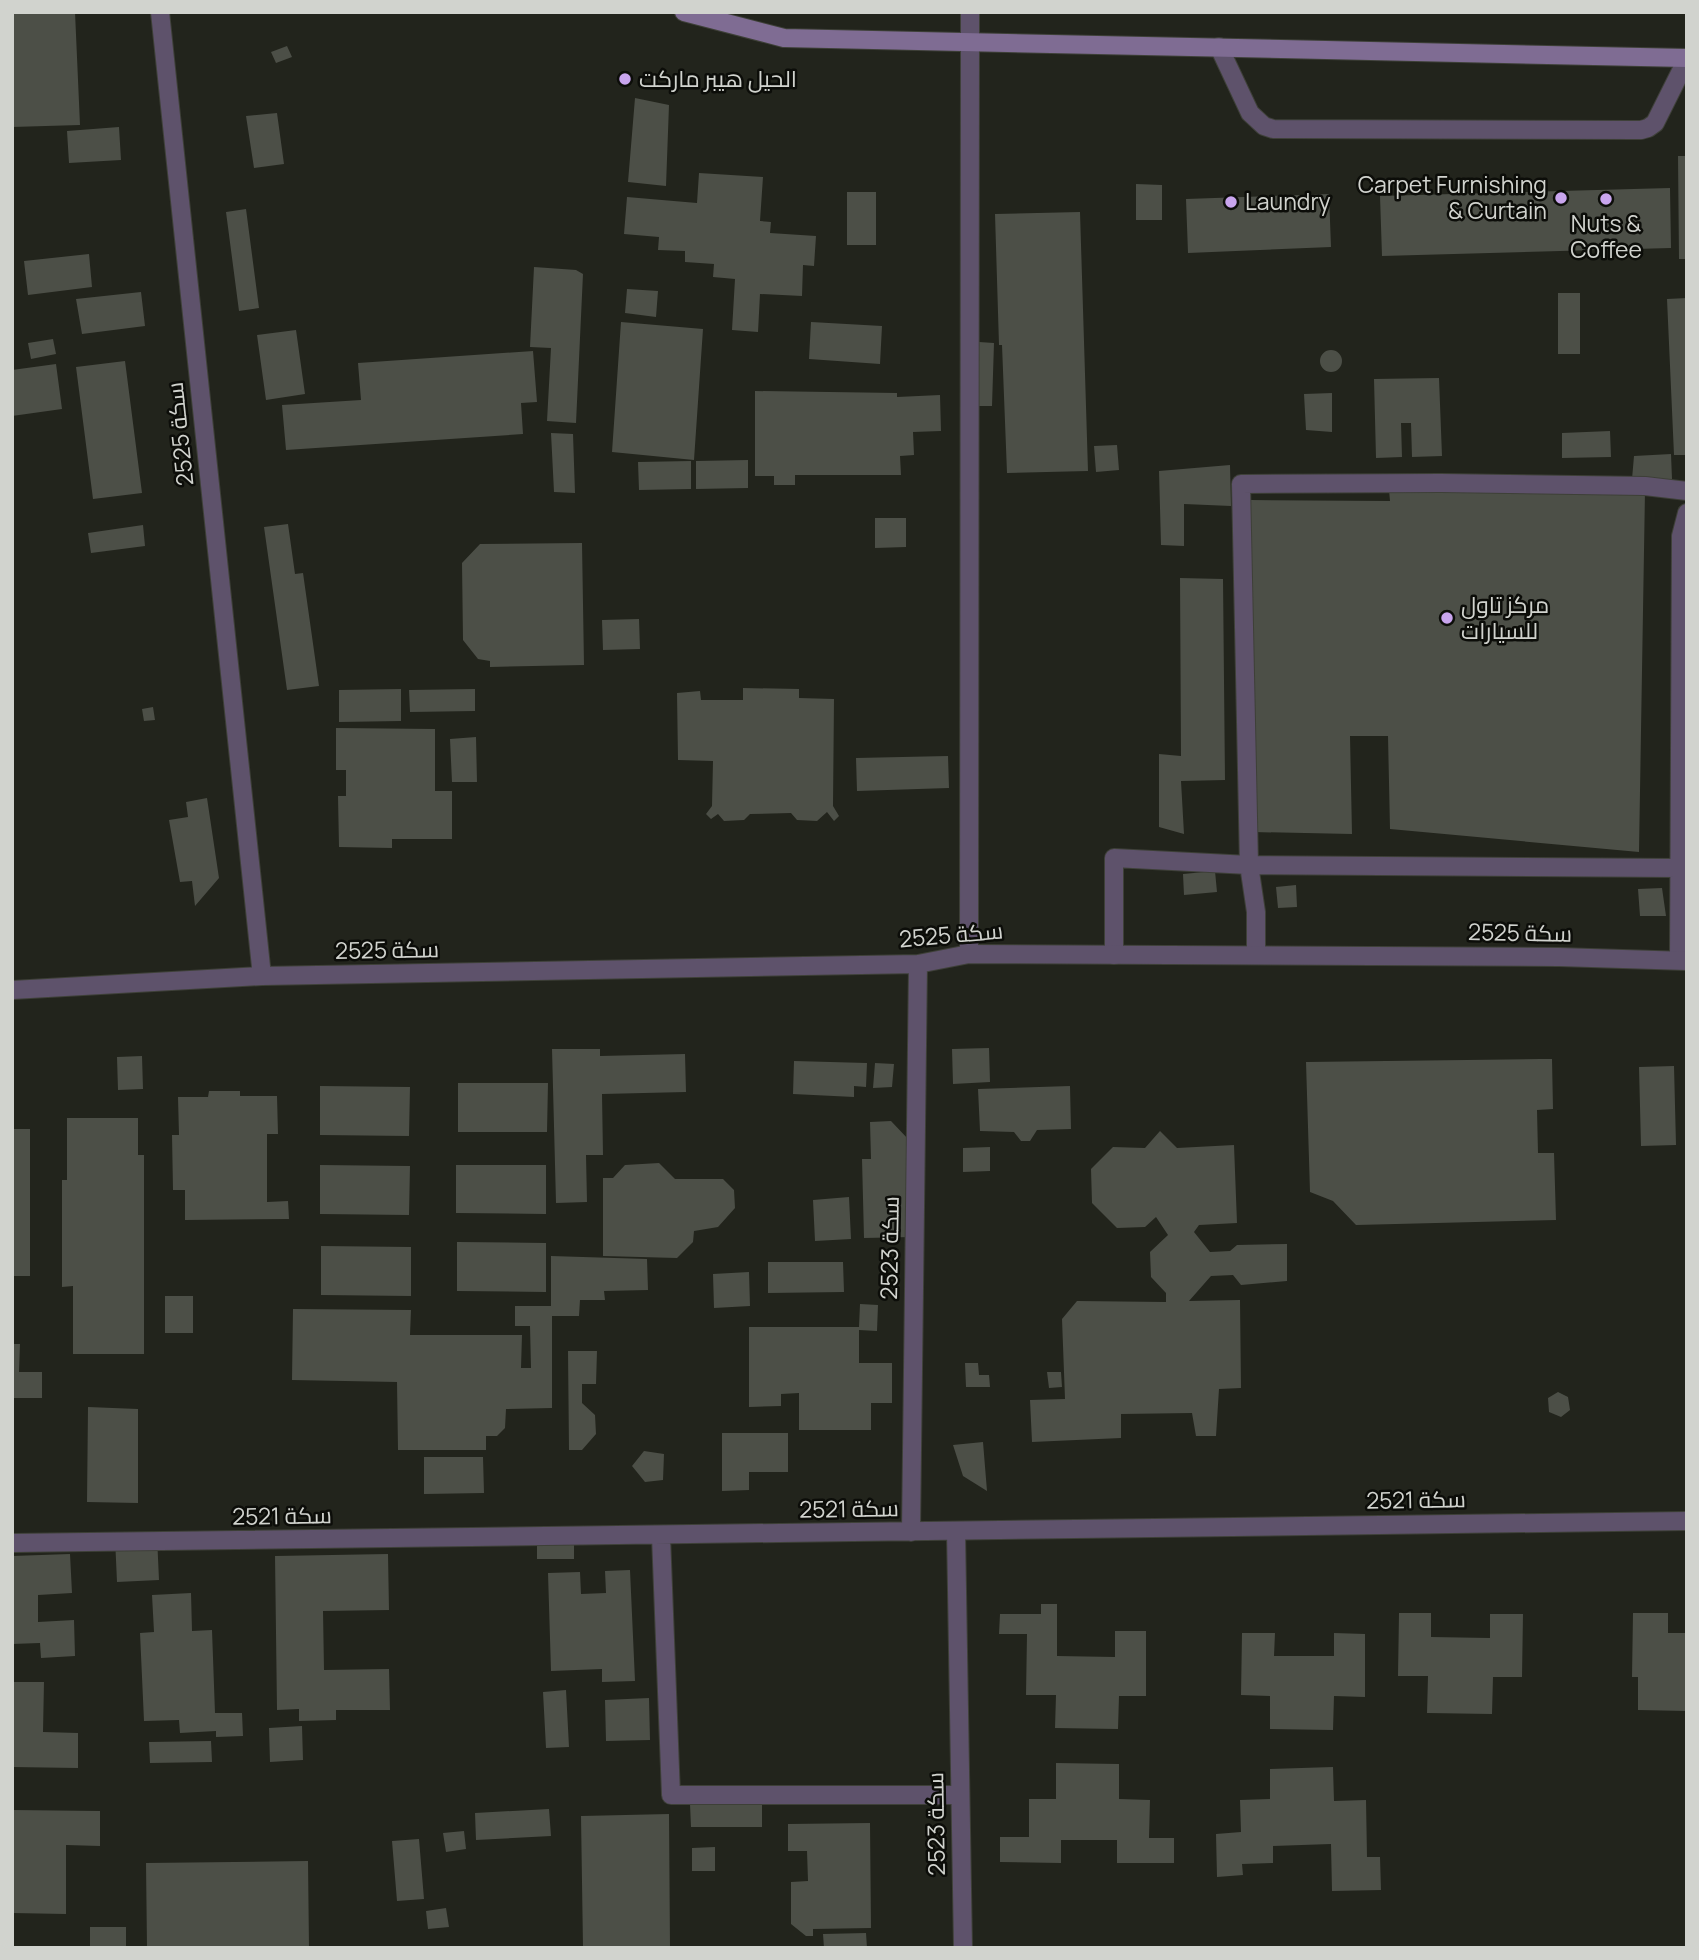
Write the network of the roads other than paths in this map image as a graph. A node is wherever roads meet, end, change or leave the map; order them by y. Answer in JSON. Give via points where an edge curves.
{"nodes":[{"id":1,"x":160,"y":12,"type":"edge"},
{"id":2,"x":684,"y":12,"type":"edge"},
{"id":3,"x":970,"y":12,"type":"edge"},
{"id":4,"x":970,"y":41,"type":"junction"},
{"id":5,"x":1219,"y":47,"type":"junction"},
{"id":6,"x":1687,"y":58,"type":"edge"},
{"id":7,"x":1687,"y":491,"type":"edge"},
{"id":8,"x":1687,"y":513,"type":"edge"},
{"id":9,"x":1249,"y":865,"type":"junction"},
{"id":10,"x":1679,"y":869,"type":"junction"},
{"id":11,"x":970,"y":954,"type":"junction"},
{"id":12,"x":1115,"y":955,"type":"junction"},
{"id":13,"x":1256,"y":956,"type":"junction"},
{"id":14,"x":1683,"y":961,"type":"edge"},
{"id":15,"x":918,"y":964,"type":"junction"},
{"id":16,"x":262,"y":976,"type":"junction"},
{"id":17,"x":12,"y":990,"type":"edge"},
{"id":18,"x":1687,"y":1521,"type":"edge"},
{"id":19,"x":956,"y":1531,"type":"junction"},
{"id":20,"x":911,"y":1532,"type":"junction"},
{"id":21,"x":661,"y":1535,"type":"junction"},
{"id":22,"x":12,"y":1543,"type":"edge"},
{"id":23,"x":960,"y":1795,"type":"junction"},
{"id":24,"x":963,"y":1948,"type":"edge"}],
"edges":[{"from":1,"to":16,"type":"street","name":"سكة 2525"},
{"from":2,"to":4,"type":"street","via":[[784,38]]},
{"from":3,"to":4,"type":"street"},
{"from":4,"to":5,"type":"street"},
{"from":4,"to":11,"type":"street"},
{"from":5,"to":6,"type":"street"},
{"from":5,"to":6,"type":"street","via":[[1250,113],[1273,129],[1641,130],[1655,123]]},
{"from":7,"to":9,"type":"street","via":[[1631,486],[1241,484]]},
{"from":8,"to":10,"type":"street","via":[[1681,536]]},
{"from":9,"to":10,"type":"street"},
{"from":9,"to":12,"type":"street","via":[[1114,858]]},
{"from":9,"to":13,"type":"street"},
{"from":10,"to":14,"type":"street"},
{"from":11,"to":12,"type":"street","name":"سكة 2525"},
{"from":11,"to":15,"type":"street","name":"سكة 2525"},
{"from":12,"to":13,"type":"street","name":"سكة 2525"},
{"from":13,"to":14,"type":"street","name":"سكة 2525"},
{"from":15,"to":16,"type":"street","name":"سكة 2525"},
{"from":15,"to":20,"type":"street","name":"سكة 2523"},
{"from":16,"to":17,"type":"street","name":"سكة 2525"},
{"from":18,"to":19,"type":"street","name":"سكة 2521"},
{"from":19,"to":20,"type":"street","name":"سكة 2521"},
{"from":19,"to":23,"type":"street","name":"سكة 2523"},
{"from":20,"to":21,"type":"street","name":"سكة 2521"},
{"from":21,"to":22,"type":"street","name":"سكة 2521"},
{"from":21,"to":23,"type":"street","via":[[671,1795]]},
{"from":23,"to":24,"type":"street","name":"سكة 2523"}]}
